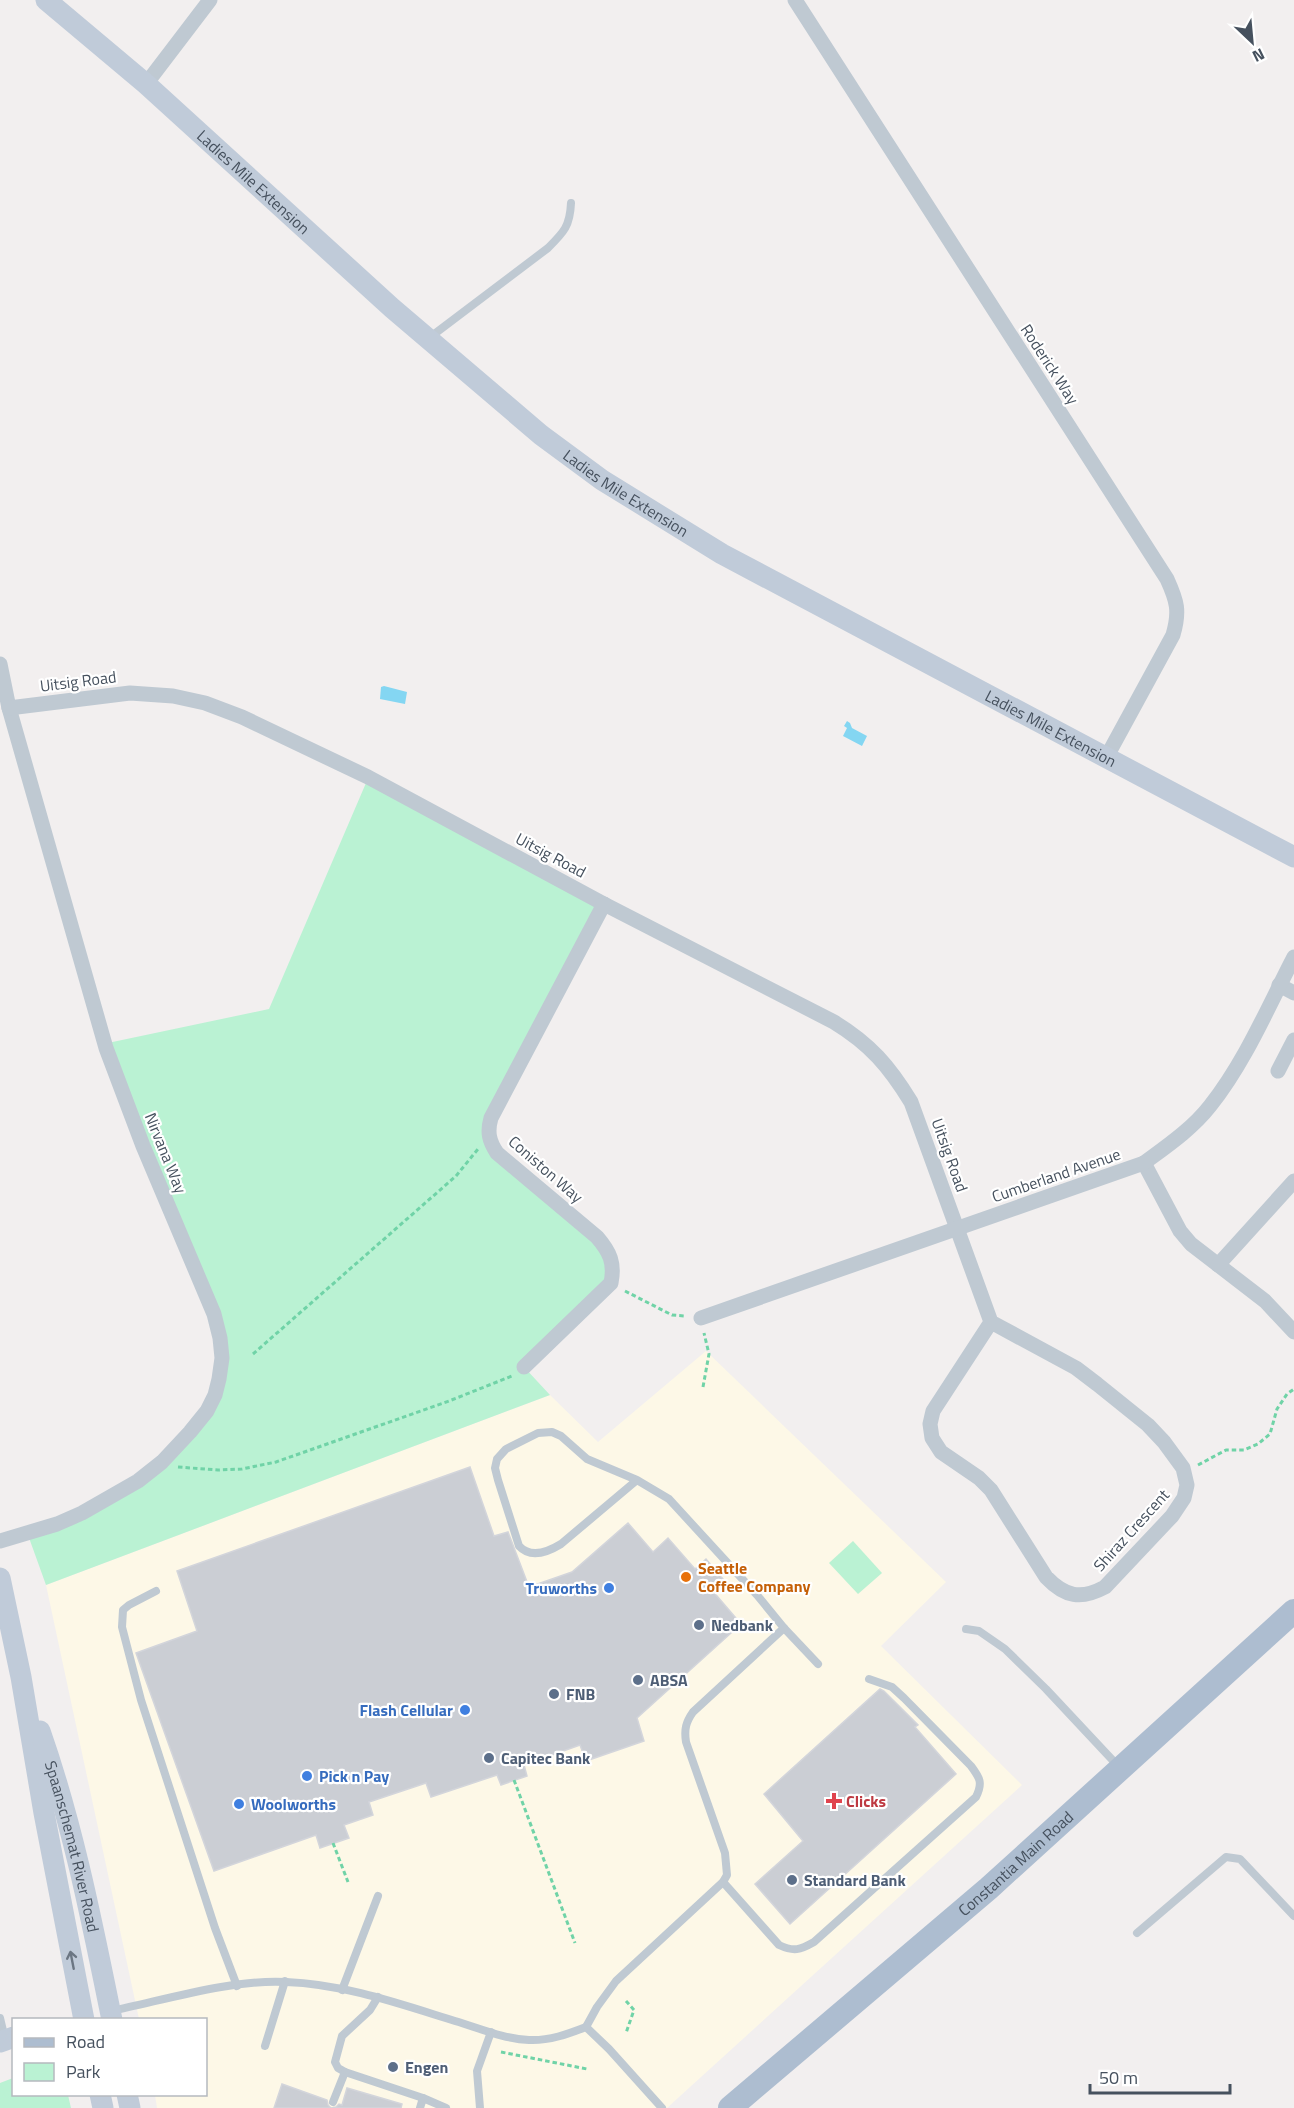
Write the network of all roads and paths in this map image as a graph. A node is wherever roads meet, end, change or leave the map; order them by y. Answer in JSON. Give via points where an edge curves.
{"nodes":[{"id":1,"x":46,"y":0,"type":"edge"},
{"id":2,"x":210,"y":0,"type":"edge"},
{"id":3,"x":795,"y":0,"type":"edge"},
{"id":4,"x":146,"y":84,"type":"junction"},
{"id":5,"x":571,"y":203,"type":"dead end"},
{"id":6,"x":428,"y":339,"type":"junction"},
{"id":7,"x":0,"y":664,"type":"edge"},
{"id":8,"x":9,"y":708,"type":"junction"},
{"id":9,"x":1106,"y":758,"type":"junction"},
{"id":10,"x":1294,"y":857,"type":"edge"},
{"id":11,"x":604,"y":904,"type":"junction"},
{"id":12,"x":1294,"y":957,"type":"edge"},
{"id":13,"x":1279,"y":985,"type":"junction"},
{"id":14,"x":1294,"y":993,"type":"edge"},
{"id":15,"x":1294,"y":1040,"type":"edge"},
{"id":16,"x":1278,"y":1071,"type":"dead end"},
{"id":17,"x":489,"y":1136,"type":"junction"},
{"id":18,"x":1144,"y":1163,"type":"junction"},
{"id":19,"x":1294,"y":1181,"type":"edge"},
{"id":20,"x":957,"y":1229,"type":"junction"},
{"id":21,"x":1218,"y":1265,"type":"junction"},
{"id":22,"x":611,"y":1283,"type":"junction"},
{"id":23,"x":701,"y":1318,"type":"joint"},
{"id":24,"x":991,"y":1322,"type":"junction"},
{"id":25,"x":1294,"y":1332,"type":"edge"},
{"id":26,"x":253,"y":1354,"type":"dead end"},
{"id":27,"x":709,"y":1354,"type":"dead end"},
{"id":28,"x":524,"y":1367,"type":"joint"},
{"id":29,"x":703,"y":1387,"type":"dead end"},
{"id":30,"x":1294,"y":1389,"type":"edge"},
{"id":31,"x":162,"y":1462,"type":"junction"},
{"id":32,"x":1183,"y":1468,"type":"junction"},
{"id":33,"x":637,"y":1480,"type":"junction"},
{"id":34,"x":0,"y":1541,"type":"edge"},
{"id":35,"x":0,"y":1578,"type":"edge"},
{"id":36,"x":156,"y":1591,"type":"dead end"},
{"id":37,"x":1294,"y":1611,"type":"edge"},
{"id":38,"x":784,"y":1628,"type":"junction"},
{"id":39,"x":966,"y":1629,"type":"dead end"},
{"id":40,"x":818,"y":1664,"type":"dead end"},
{"id":41,"x":21,"y":1677,"type":"junction"},
{"id":42,"x":869,"y":1679,"type":"dead end"},
{"id":43,"x":1120,"y":1768,"type":"junction"},
{"id":44,"x":514,"y":1780,"type":"dead end"},
{"id":45,"x":333,"y":1843,"type":"dead end"},
{"id":46,"x":348,"y":1882,"type":"dead end"},
{"id":47,"x":723,"y":1882,"type":"junction"},
{"id":48,"x":378,"y":1896,"type":"dead end"},
{"id":49,"x":1294,"y":1916,"type":"edge"},
{"id":50,"x":1137,"y":1933,"type":"dead end"},
{"id":51,"x":574,"y":1943,"type":"dead end"},
{"id":52,"x":285,"y":1981,"type":"junction"},
{"id":53,"x":237,"y":1986,"type":"junction"},
{"id":54,"x":342,"y":1989,"type":"junction"},
{"id":55,"x":378,"y":1997,"type":"junction"},
{"id":56,"x":626,"y":2001,"type":"dead end"},
{"id":57,"x":111,"y":2015,"type":"edge"},
{"id":58,"x":0,"y":2018,"type":"edge"},
{"id":59,"x":80,"y":2018,"type":"edge"},
{"id":60,"x":88,"y":2018,"type":"edge"},
{"id":61,"x":586,"y":2027,"type":"junction"},
{"id":62,"x":491,"y":2032,"type":"junction"},
{"id":63,"x":626,"y":2033,"type":"dead end"},
{"id":64,"x":6,"y":2040,"type":"edge"},
{"id":65,"x":265,"y":2046,"type":"dead end"},
{"id":66,"x":501,"y":2052,"type":"dead end"},
{"id":67,"x":587,"y":2069,"type":"dead end"},
{"id":68,"x":345,"y":2072,"type":"junction"},
{"id":69,"x":423,"y":2098,"type":"junction"},
{"id":70,"x":333,"y":2102,"type":"dead end"},
{"id":71,"x":420,"y":2108,"type":"edge"},
{"id":72,"x":446,"y":2108,"type":"edge"},
{"id":73,"x":480,"y":2108,"type":"edge"},
{"id":74,"x":662,"y":2108,"type":"edge"},
{"id":75,"x":730,"y":2108,"type":"edge"}],
"edges":[{"from":1,"to":4,"type":"main road","name":"Ladies Mile Extension"},
{"from":2,"to":4,"type":"street"},
{"from":3,"to":9,"type":"street","name":"Roderick Way","via":[[1177,600],[1178,619],[1173,635]]},
{"from":4,"to":6,"type":"main road","name":"Ladies Mile Extension"},
{"from":5,"to":6,"type":"lane","via":[[564,232],[549,248]]},
{"from":6,"to":9,"type":"main road","name":"Ladies Mile Extension","via":[[540,435],[659,516],[722,554]]},
{"from":7,"to":8,"type":"street","name":"Nirvana Way"},
{"from":8,"to":11,"type":"street","name":"Uitsig Road","via":[[130,693],[205,703],[368,777]]},
{"from":8,"to":31,"type":"street","name":"Nirvana Way","via":[[106,1048],[206,1293],[220,1338],[222,1358],[215,1395],[201,1418]]},
{"from":9,"to":10,"type":"main road","name":"Ladies Mile Extension"},
{"from":11,"to":17,"type":"street","name":"Coniston Way","via":[[491,1118]]},
{"from":11,"to":20,"type":"street","name":"Uitsig Road","via":[[857,1036],[896,1078],[911,1102]]},
{"from":12,"to":13,"type":"street","name":"Cumberland Avenue"},
{"from":13,"to":14,"type":"street"},
{"from":13,"to":18,"type":"street","name":"Cumberland Avenue","via":[[1236,1069],[1209,1108],[1179,1138]]},
{"from":15,"to":16,"type":"street"},
{"from":17,"to":22,"type":"street","name":"Coniston Way","via":[[497,1153],[606,1247],[614,1270]]},
{"from":17,"to":26,"type":"path","via":[[456,1176]]},
{"from":18,"to":20,"type":"street","name":"Cumberland Avenue"},
{"from":18,"to":21,"type":"street","via":[[1180,1231]]},
{"from":19,"to":21,"type":"street"},
{"from":20,"to":23,"type":"street","name":"Cumberland Avenue"},
{"from":20,"to":24,"type":"street"},
{"from":21,"to":25,"type":"street","via":[[1265,1301]]},
{"from":22,"to":23,"type":"path","via":[[672,1315]]},
{"from":22,"to":28,"type":"street"},
{"from":24,"to":32,"type":"street","via":[[1097,1383],[1148,1425]]},
{"from":24,"to":32,"type":"street","name":"Shiraz Crescent","via":[[933,1411],[932,1438],[941,1452],[991,1490],[1055,1586],[1077,1594],[1091,1594],[1105,1587],[1184,1498],[1187,1485]]},
{"from":27,"to":29,"type":"path"},
{"from":28,"to":31,"type":"path","via":[[492,1385],[276,1462],[218,1470],[185,1469]]},
{"from":30,"to":32,"type":"path","via":[[1277,1409],[1270,1434],[1258,1444],[1244,1450],[1226,1449],[1198,1465]]},
{"from":31,"to":34,"type":"street","name":"Nirvana Way","via":[[138,1481],[82,1513]]},
{"from":33,"to":33,"type":"lane","via":[[561,1544],[550,1551],[531,1553],[519,1546],[495,1468],[497,1458],[506,1449],[538,1433],[552,1432],[586,1459]]},
{"from":33,"to":38,"type":"lane","via":[[669,1499]]},
{"from":35,"to":41,"type":"main road","name":"Spaanschemat River Road"},
{"from":36,"to":53,"type":"lane","via":[[123,1610],[122,1627],[141,1701]]},
{"from":37,"to":43,"type":"main road","name":"Constantia Main Road"},
{"from":38,"to":40,"type":"lane"},
{"from":38,"to":47,"type":"lane","via":[[686,1722],[686,1742],[725,1853],[727,1875]]},
{"from":39,"to":43,"type":"lane","via":[[979,1631],[1005,1649]]},
{"from":41,"to":57,"type":"main road","name":"Spaanschemat River Road","via":[[63,1799]]},
{"from":59,"to":41,"type":"main road","name":"Spaanschemat River Road","one_way":true},
{"from":42,"to":47,"type":"lane","via":[[891,1687],[904,1698],[971,1766],[979,1776],[981,1788],[976,1797],[803,1949],[792,1951],[779,1945]]},
{"from":43,"to":75,"type":"main road","name":"Constantia Main Road","via":[[989,1888]]},
{"from":44,"to":51,"type":"path"},
{"from":45,"to":46,"type":"path"},
{"from":47,"to":61,"type":"lane","via":[[616,1981]]},
{"from":48,"to":54,"type":"lane"},
{"from":49,"to":50,"type":"lane","via":[[1240,1859],[1226,1857]]},
{"from":52,"to":53,"type":"lane"},
{"from":52,"to":54,"type":"lane"},
{"from":52,"to":65,"type":"lane"},
{"from":53,"to":57,"type":"lane"},
{"from":54,"to":55,"type":"lane"},
{"from":55,"to":62,"type":"lane"},
{"from":55,"to":68,"type":"lane","via":[[342,2036],[335,2062]]},
{"from":56,"to":63,"type":"path","via":[[634,2010]]},
{"from":57,"to":60,"type":"main road"},
{"from":58,"to":64,"type":"lane"},
{"from":61,"to":62,"type":"lane","via":[[548,2039],[530,2040]]},
{"from":61,"to":74,"type":"lane"},
{"from":62,"to":73,"type":"lane","via":[[477,2071]]},
{"from":66,"to":67,"type":"path"},
{"from":68,"to":69,"type":"lane"},
{"from":68,"to":70,"type":"lane"},
{"from":69,"to":71,"type":"lane"},
{"from":69,"to":72,"type":"lane"}]}
